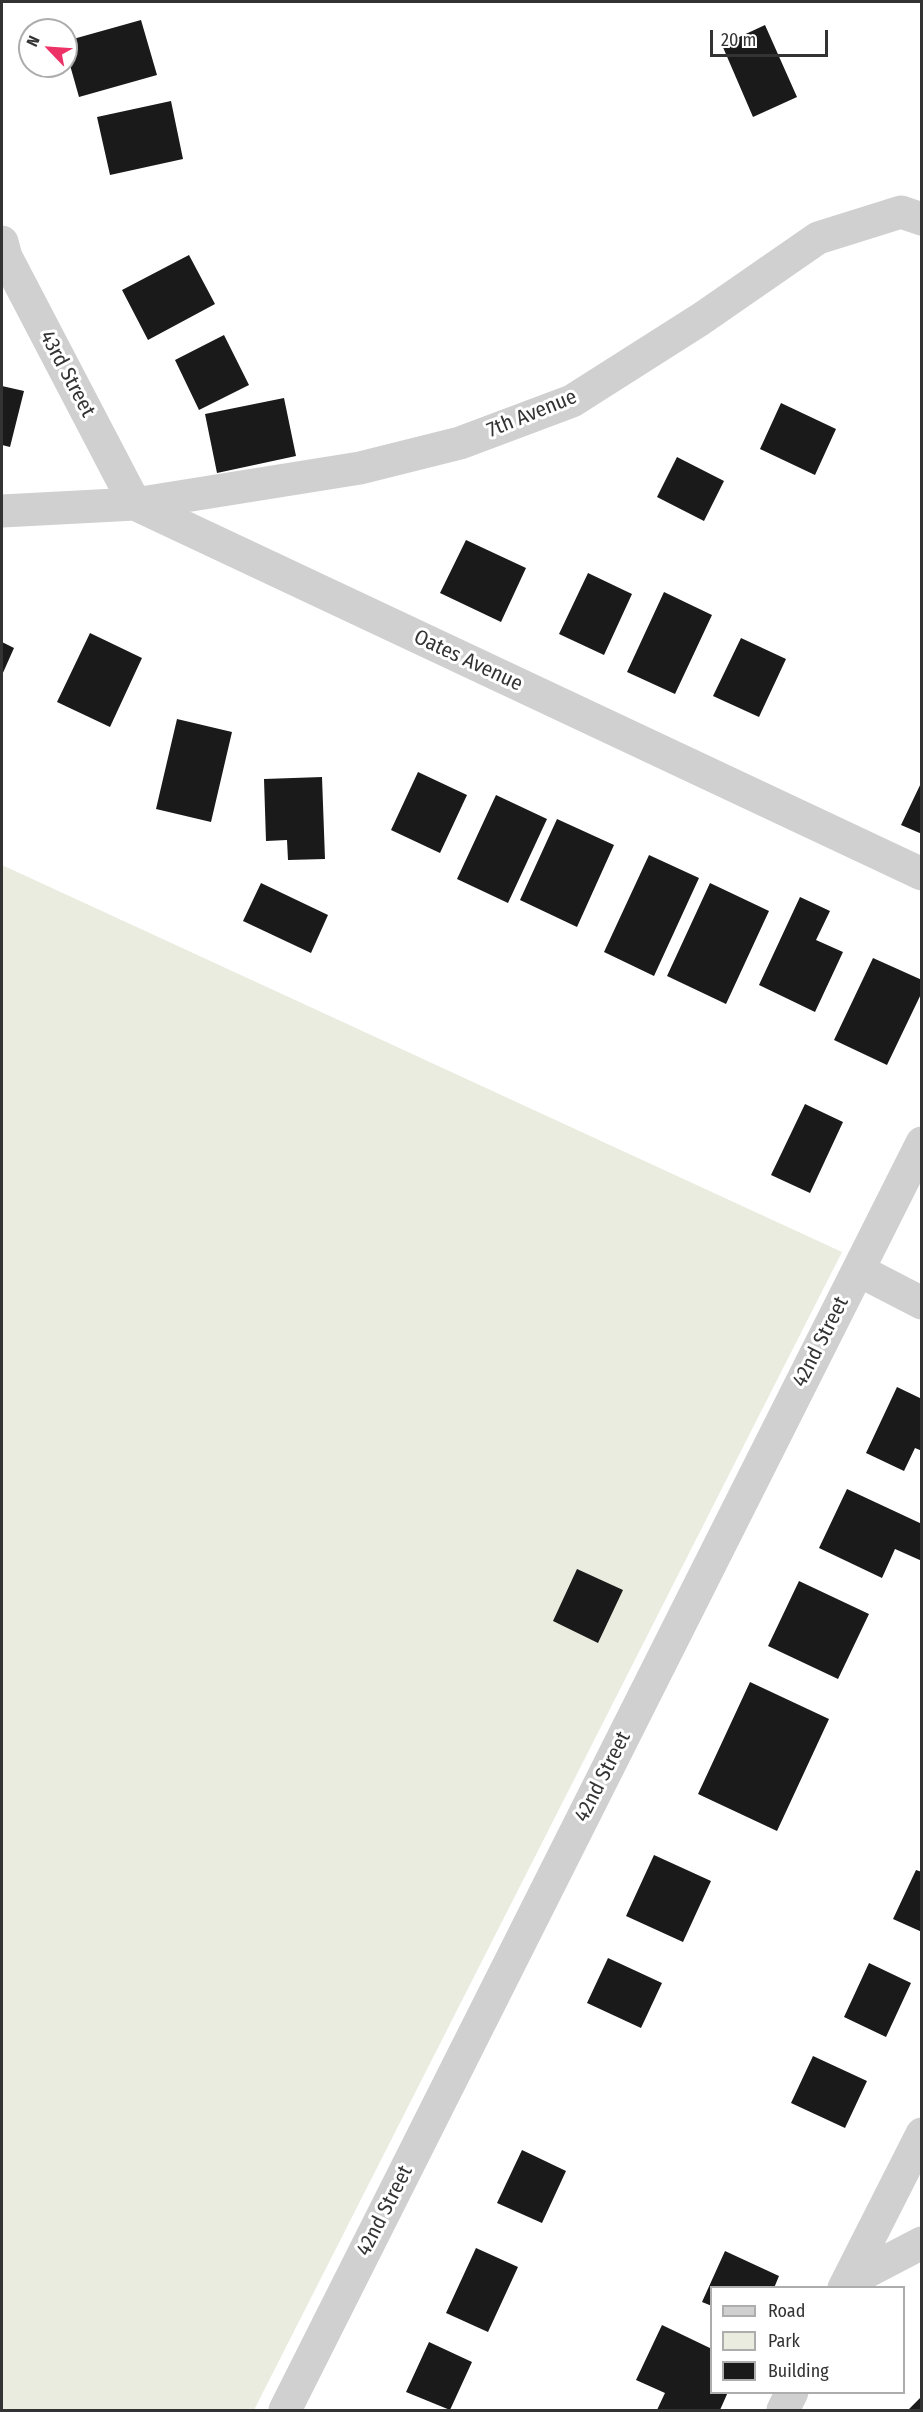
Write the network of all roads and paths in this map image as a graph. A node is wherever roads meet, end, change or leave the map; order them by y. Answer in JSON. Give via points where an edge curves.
{"nodes":[{"id":1,"x":921,"y":219,"type":"edge"},
{"id":2,"x":2,"y":242,"type":"edge"},
{"id":3,"x":135,"y":504,"type":"junction"},
{"id":4,"x":2,"y":511,"type":"edge"},
{"id":5,"x":921,"y":874,"type":"edge"},
{"id":6,"x":921,"y":1143,"type":"edge"},
{"id":7,"x":858,"y":1270,"type":"junction"},
{"id":8,"x":921,"y":1303,"type":"edge"},
{"id":9,"x":921,"y":2134,"type":"edge"},
{"id":10,"x":921,"y":2243,"type":"edge"},
{"id":11,"x":846,"y":2285,"type":"edge"},
{"id":12,"x":791,"y":2394,"type":"edge"},
{"id":13,"x":285,"y":2410,"type":"edge"},
{"id":14,"x":783,"y":2410,"type":"edge"}],
"edges":[{"from":1,"to":3,"type":"street","name":"7th Avenue","via":[[901,212],[818,237],[701,319],[572,401],[460,443],[360,468]]},
{"from":2,"to":3,"type":"street","name":"43rd Street","via":[[6,257]]},
{"from":3,"to":4,"type":"street","name":"Oates Avenue"},
{"from":3,"to":5,"type":"street","name":"Oates Avenue"},
{"from":6,"to":7,"type":"street","name":"42nd Street"},
{"from":7,"to":8,"type":"street"},
{"from":7,"to":13,"type":"street","name":"42nd Street"},
{"from":9,"to":11,"type":"street"},
{"from":10,"to":11,"type":"street"},
{"from":12,"to":14,"type":"street"}]}
